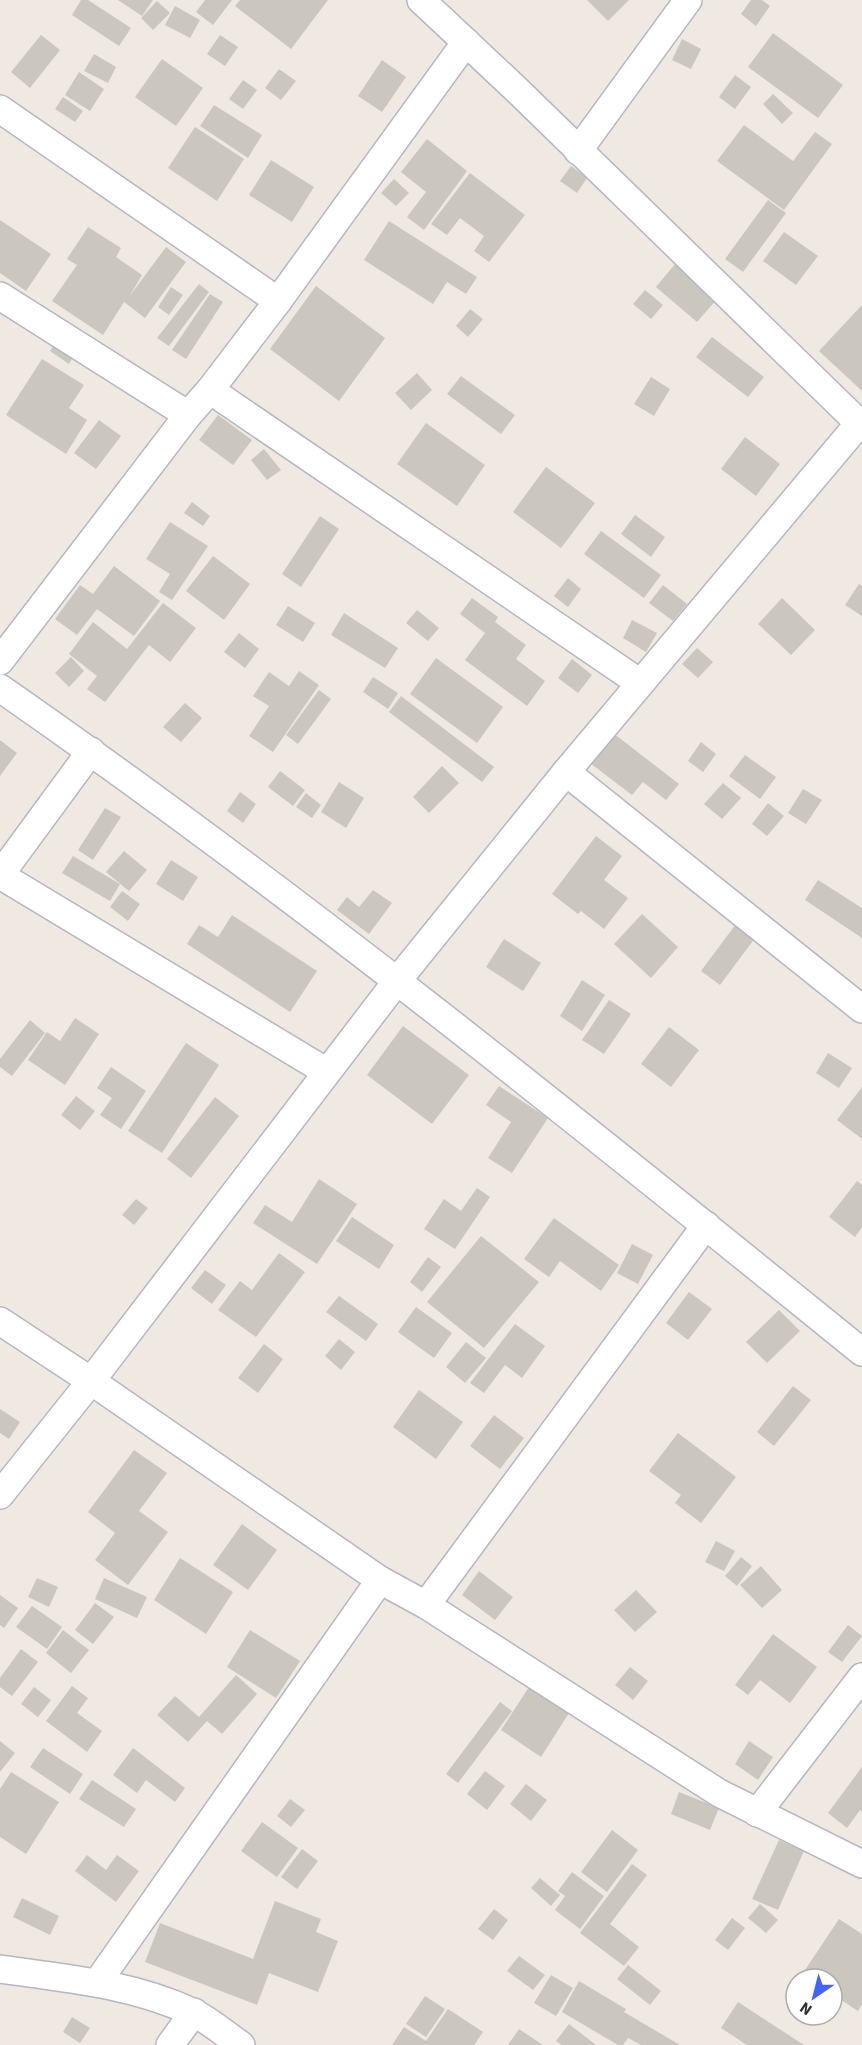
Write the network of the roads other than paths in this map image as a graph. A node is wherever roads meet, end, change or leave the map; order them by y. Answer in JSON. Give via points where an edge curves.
{"nodes":[{"id":1,"x":421,"y":0,"type":"edge"},
{"id":2,"x":688,"y":0,"type":"edge"},
{"id":3,"x":466,"y":42,"type":"junction"},
{"id":4,"x":0,"y":109,"type":"edge"},
{"id":5,"x":578,"y":151,"type":"junction"},
{"id":6,"x":0,"y":296,"type":"edge"},
{"id":7,"x":278,"y":301,"type":"junction"},
{"id":8,"x":210,"y":390,"type":"junction"},
{"id":9,"x":188,"y":415,"type":"junction"},
{"id":10,"x":860,"y":422,"type":"edge"},
{"id":11,"x":0,"y":661,"type":"edge"},
{"id":12,"x":640,"y":683,"type":"junction"},
{"id":13,"x":0,"y":688,"type":"edge"},
{"id":14,"x":91,"y":752,"type":"junction"},
{"id":15,"x":566,"y":772,"type":"junction"},
{"id":16,"x":0,"y":875,"type":"edge"},
{"id":17,"x":397,"y":981,"type":"junction"},
{"id":18,"x":862,"y":1009,"type":"edge"},
{"id":19,"x":327,"y":1072,"type":"junction"},
{"id":20,"x":706,"y":1225,"type":"junction"},
{"id":21,"x":0,"y":1321,"type":"edge"},
{"id":22,"x":862,"y":1352,"type":"edge"},
{"id":23,"x":91,"y":1381,"type":"junction"},
{"id":24,"x":0,"y":1495,"type":"edge"},
{"id":25,"x":380,"y":1580,"type":"junction"},
{"id":26,"x":426,"y":1605,"type":"junction"},
{"id":27,"x":862,"y":1677,"type":"edge"},
{"id":28,"x":757,"y":1813,"type":"junction"},
{"id":29,"x":862,"y":1864,"type":"edge"},
{"id":30,"x":0,"y":1969,"type":"edge"},
{"id":31,"x":97,"y":1983,"type":"junction"},
{"id":32,"x":194,"y":2012,"type":"junction"},
{"id":33,"x":170,"y":2045,"type":"edge"},
{"id":34,"x":241,"y":2045,"type":"edge"}],
"edges":[{"from":1,"to":3,"type":"street"},
{"from":2,"to":5,"type":"street"},
{"from":3,"to":5,"type":"street"},
{"from":3,"to":7,"type":"street"},
{"from":4,"to":7,"type":"street"},
{"from":5,"to":10,"type":"street"},
{"from":6,"to":9,"type":"street"},
{"from":7,"to":8,"type":"street"},
{"from":8,"to":9,"type":"street"},
{"from":8,"to":12,"type":"street"},
{"from":9,"to":11,"type":"street"},
{"from":10,"to":12,"type":"street"},
{"from":12,"to":15,"type":"street"},
{"from":13,"to":14,"type":"street"},
{"from":14,"to":16,"type":"street"},
{"from":14,"to":17,"type":"street"},
{"from":15,"to":17,"type":"street"},
{"from":15,"to":18,"type":"street"},
{"from":16,"to":19,"type":"street"},
{"from":17,"to":19,"type":"street"},
{"from":17,"to":20,"type":"street"},
{"from":19,"to":23,"type":"street"},
{"from":20,"to":22,"type":"street"},
{"from":20,"to":26,"type":"street"},
{"from":21,"to":23,"type":"street"},
{"from":23,"to":24,"type":"street"},
{"from":23,"to":25,"type":"street"},
{"from":25,"to":26,"type":"street"},
{"from":25,"to":31,"type":"street"},
{"from":26,"to":28,"type":"street","via":[[719,1793]]},
{"from":27,"to":28,"type":"street"},
{"from":28,"to":29,"type":"street"},
{"from":30,"to":31,"type":"street"},
{"from":31,"to":32,"type":"street","via":[[154,1996]]},
{"from":32,"to":33,"type":"street"},
{"from":32,"to":34,"type":"street"}]}
